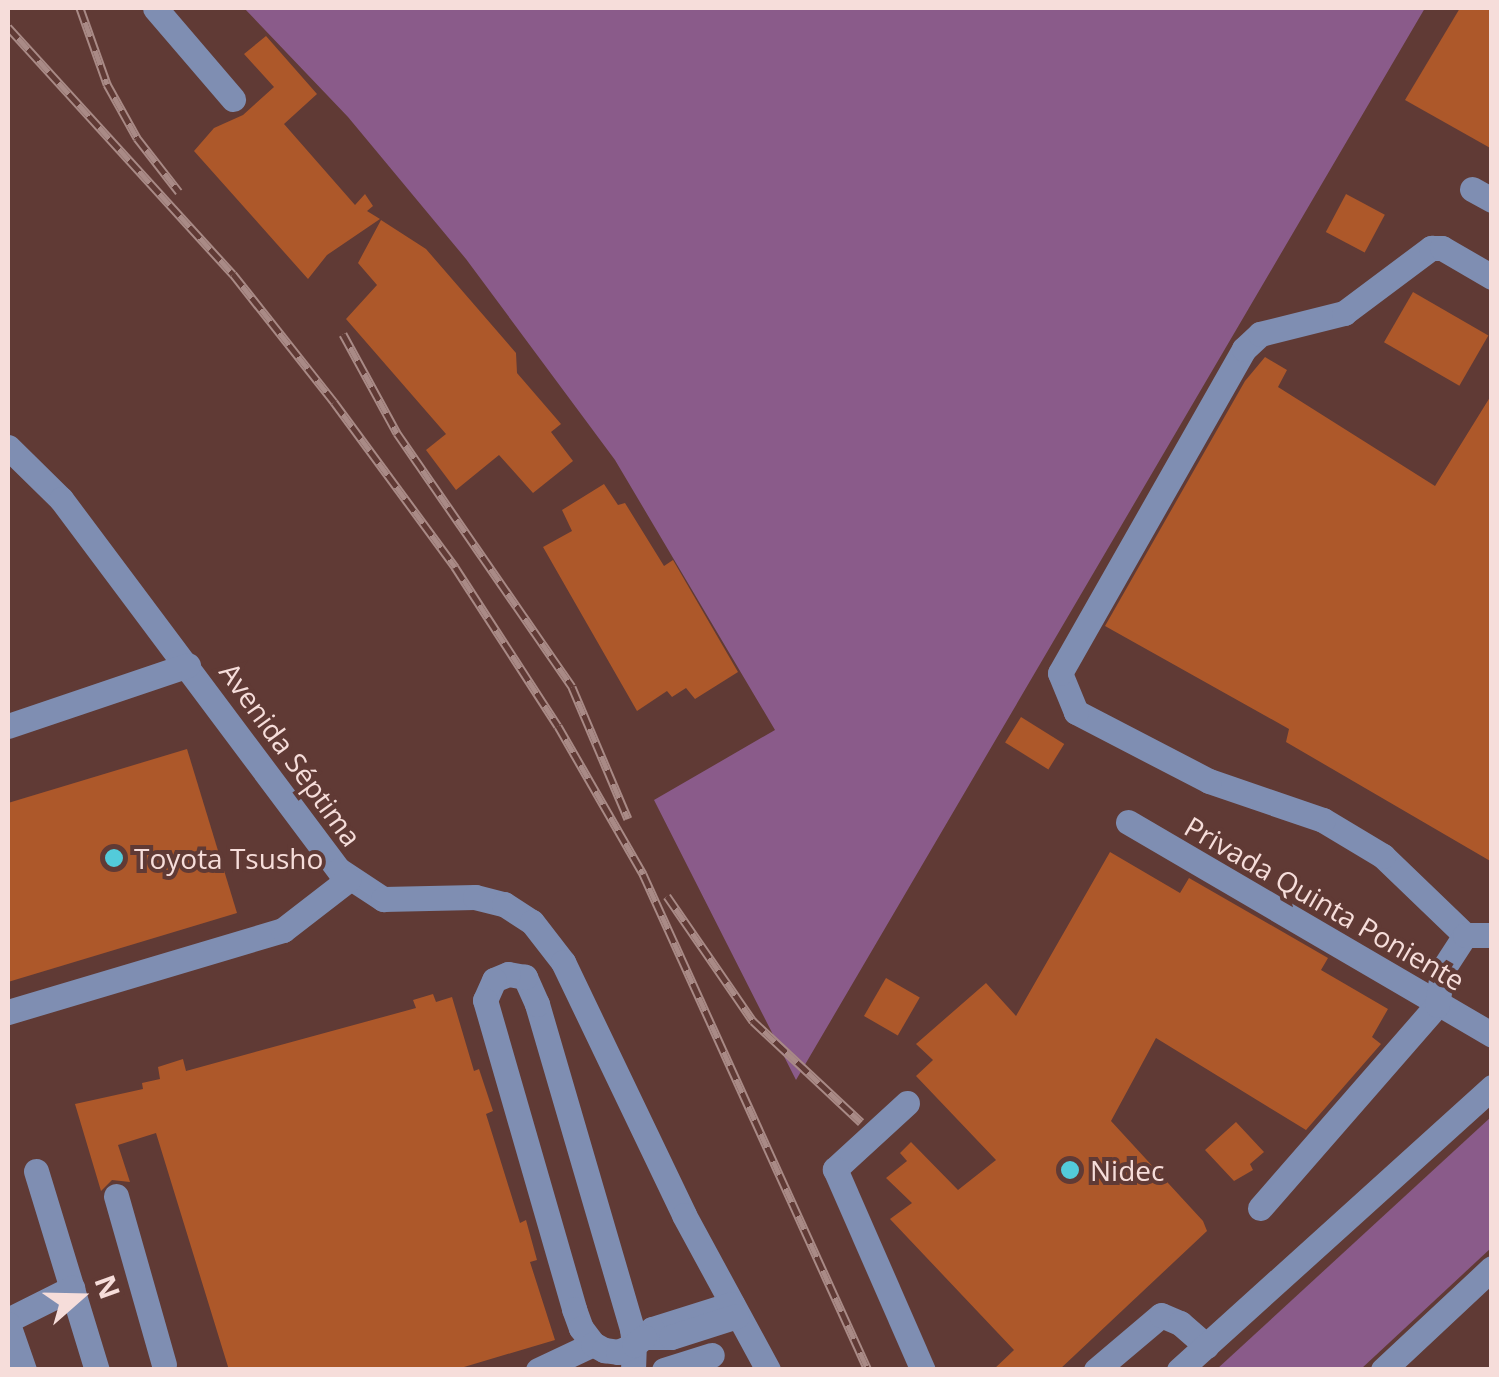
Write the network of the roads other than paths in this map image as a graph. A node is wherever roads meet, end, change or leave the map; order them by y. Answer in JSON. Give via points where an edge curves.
{"nodes":[{"id":1,"x":155,"y":8,"type":"edge"},
{"id":2,"x":232,"y":98,"type":"dead end"},
{"id":3,"x":1492,"y":277,"type":"edge"},
{"id":4,"x":8,"y":447,"type":"edge"},
{"id":5,"x":188,"y":665,"type":"junction"},
{"id":6,"x":8,"y":726,"type":"edge"},
{"id":7,"x":1128,"y":822,"type":"dead end"},
{"id":8,"x":349,"y":880,"type":"junction"},
{"id":9,"x":1465,"y":935,"type":"junction"},
{"id":10,"x":1492,"y":935,"type":"edge"},
{"id":11,"x":1437,"y":1005,"type":"junction"},
{"id":12,"x":8,"y":1012,"type":"edge"},
{"id":13,"x":1492,"y":1034,"type":"edge"},
{"id":14,"x":1492,"y":1087,"type":"edge"},
{"id":15,"x":906,"y":1102,"type":"dead end"},
{"id":16,"x":36,"y":1171,"type":"dead end"},
{"id":17,"x":116,"y":1196,"type":"dead end"},
{"id":18,"x":1260,"y":1208,"type":"dead end"},
{"id":19,"x":1492,"y":1268,"type":"edge"},
{"id":20,"x":72,"y":1288,"type":"junction"},
{"id":21,"x":734,"y":1310,"type":"junction"},
{"id":22,"x":8,"y":1322,"type":"edge"},
{"id":23,"x":594,"y":1344,"type":"junction"},
{"id":24,"x":1206,"y":1346,"type":"junction"},
{"id":25,"x":637,"y":1351,"type":"edge"},
{"id":26,"x":712,"y":1354,"type":"dead end"},
{"id":27,"x":160,"y":1368,"type":"edge"},
{"id":28,"x":24,"y":1370,"type":"edge"},
{"id":29,"x":97,"y":1370,"type":"edge"},
{"id":30,"x":538,"y":1370,"type":"edge"},
{"id":31,"x":664,"y":1370,"type":"edge"},
{"id":32,"x":768,"y":1370,"type":"edge"},
{"id":33,"x":923,"y":1370,"type":"edge"},
{"id":34,"x":1096,"y":1370,"type":"edge"},
{"id":35,"x":1179,"y":1370,"type":"edge"},
{"id":36,"x":1383,"y":1370,"type":"edge"}],
"edges":[{"from":1,"to":2,"type":"street"},
{"from":3,"to":9,"type":"street","via":[[1432,248],[1344,314],[1260,334],[1244,349],[1060,673],[1076,712],[1209,781],[1323,820],[1383,856]]},
{"from":4,"to":5,"type":"street","name":"Avenida Séptima","via":[[61,499]]},
{"from":5,"to":6,"type":"street"},
{"from":5,"to":8,"type":"street","name":"Avenida Séptima"},
{"from":7,"to":11,"type":"street","name":"Privada Quinta Poniente"},
{"from":8,"to":12,"type":"street","via":[[283,930]]},
{"from":8,"to":21,"type":"street","name":"Avenida Séptima","via":[[383,899],[475,897],[504,904],[532,922],[563,962]]},
{"from":9,"to":10,"type":"street"},
{"from":9,"to":11,"type":"street","via":[[1444,969]]},
{"from":11,"to":13,"type":"street","name":"Privada Quinta Poniente"},
{"from":11,"to":18,"type":"street"},
{"from":14,"to":24,"type":"street"},
{"from":15,"to":33,"type":"street","via":[[835,1169]]},
{"from":16,"to":20,"type":"street"},
{"from":17,"to":27,"type":"street"},
{"from":19,"to":36,"type":"street"},
{"from":20,"to":22,"type":"street"},
{"from":20,"to":29,"type":"street"},
{"from":21,"to":25,"type":"street","via":[[652,1329]]},
{"from":21,"to":32,"type":"street","name":"Avenida Séptima"},
{"from":22,"to":28,"type":"street"},
{"from":23,"to":25,"type":"street"},
{"from":23,"to":25,"type":"street","via":[[574,1310],[486,1000],[494,980],[516,972],[537,1004]]},
{"from":23,"to":30,"type":"street"},
{"from":24,"to":34,"type":"street","via":[[1180,1322],[1161,1316]]},
{"from":24,"to":35,"type":"street"},
{"from":26,"to":31,"type":"street"}]}
